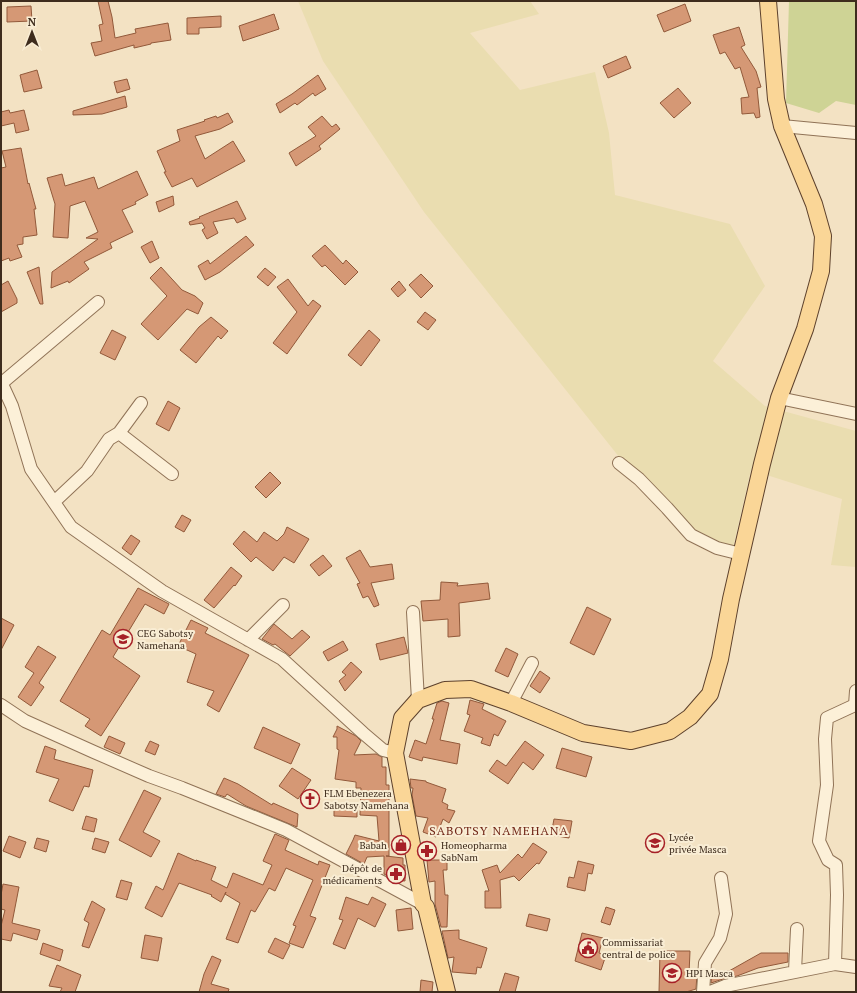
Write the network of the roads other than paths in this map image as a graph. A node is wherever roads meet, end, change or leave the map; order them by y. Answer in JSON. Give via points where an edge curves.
{"nodes":[{"id":1,"x":768,"y":1,"type":"edge"},
{"id":2,"x":782,"y":126,"type":"junction"},
{"id":3,"x":856,"y":133,"type":"edge"},
{"id":4,"x":98,"y":302,"type":"dead end"},
{"id":5,"x":1,"y":382,"type":"edge"},
{"id":6,"x":779,"y":398,"type":"junction"},
{"id":7,"x":141,"y":403,"type":"dead end"},
{"id":8,"x":856,"y":414,"type":"edge"},
{"id":9,"x":119,"y":433,"type":"junction"},
{"id":10,"x":619,"y":464,"type":"dead end"},
{"id":11,"x":172,"y":474,"type":"dead end"},
{"id":12,"x":54,"y":502,"type":"junction"},
{"id":13,"x":741,"y":554,"type":"junction"},
{"id":14,"x":283,"y":605,"type":"dead end"},
{"id":15,"x":413,"y":612,"type":"dead end"},
{"id":16,"x":248,"y":640,"type":"junction"},
{"id":17,"x":532,"y":663,"type":"dead end"},
{"id":18,"x":856,"y":691,"type":"edge"},
{"id":19,"x":418,"y":700,"type":"junction"},
{"id":20,"x":511,"y":703,"type":"junction"},
{"id":21,"x":1,"y":705,"type":"edge"},
{"id":22,"x":395,"y":753,"type":"junction"},
{"id":23,"x":721,"y":878,"type":"dead end"},
{"id":24,"x":424,"y":904,"type":"junction"},
{"id":25,"x":797,"y":929,"type":"dead end"},
{"id":26,"x":835,"y":964,"type":"junction"},
{"id":27,"x":856,"y":967,"type":"edge"},
{"id":28,"x":795,"y":971,"type":"junction"},
{"id":29,"x":447,"y":992,"type":"edge"},
{"id":30,"x":703,"y":992,"type":"edge"},
{"id":31,"x":710,"y":992,"type":"edge"}],
"edges":[{"from":1,"to":2,"type":"main road","via":[[776,99]]},
{"from":2,"to":3,"type":"street"},
{"from":2,"to":6,"type":"main road","via":[[814,204],[823,236],[821,271],[805,329]]},
{"from":4,"to":5,"type":"street"},
{"from":5,"to":12,"type":"street","via":[[12,406],[31,469]]},
{"from":6,"to":8,"type":"street"},
{"from":6,"to":13,"type":"main road"},
{"from":7,"to":9,"type":"street"},
{"from":9,"to":11,"type":"street"},
{"from":9,"to":12,"type":"street","via":[[109,439],[87,471]]},
{"from":10,"to":13,"type":"street","via":[[639,479],[691,535],[717,548]]},
{"from":12,"to":16,"type":"street","via":[[71,527],[162,591]]},
{"from":13,"to":20,"type":"main road","via":[[720,659],[710,694],[690,717],[670,731],[632,741],[583,734]]},
{"from":14,"to":16,"type":"street"},
{"from":15,"to":19,"type":"street"},
{"from":16,"to":22,"type":"street","via":[[282,659],[363,734],[383,750]]},
{"from":17,"to":20,"type":"street"},
{"from":18,"to":26,"type":"street","via":[[855,705],[827,718],[824,739],[827,785],[819,841],[828,860],[836,865],[838,895]]},
{"from":19,"to":20,"type":"main road","via":[[445,690],[471,689]]},
{"from":19,"to":22,"type":"main road","via":[[402,718]]},
{"from":21,"to":24,"type":"street","via":[[25,721],[114,761],[286,830]]},
{"from":22,"to":24,"type":"main road"},
{"from":23,"to":30,"type":"street","via":[[726,914],[720,938],[705,963]]},
{"from":24,"to":29,"type":"main road"},
{"from":25,"to":28,"type":"street"},
{"from":26,"to":27,"type":"street"},
{"from":26,"to":28,"type":"street"},
{"from":28,"to":31,"type":"street","via":[[725,986]]}]}
